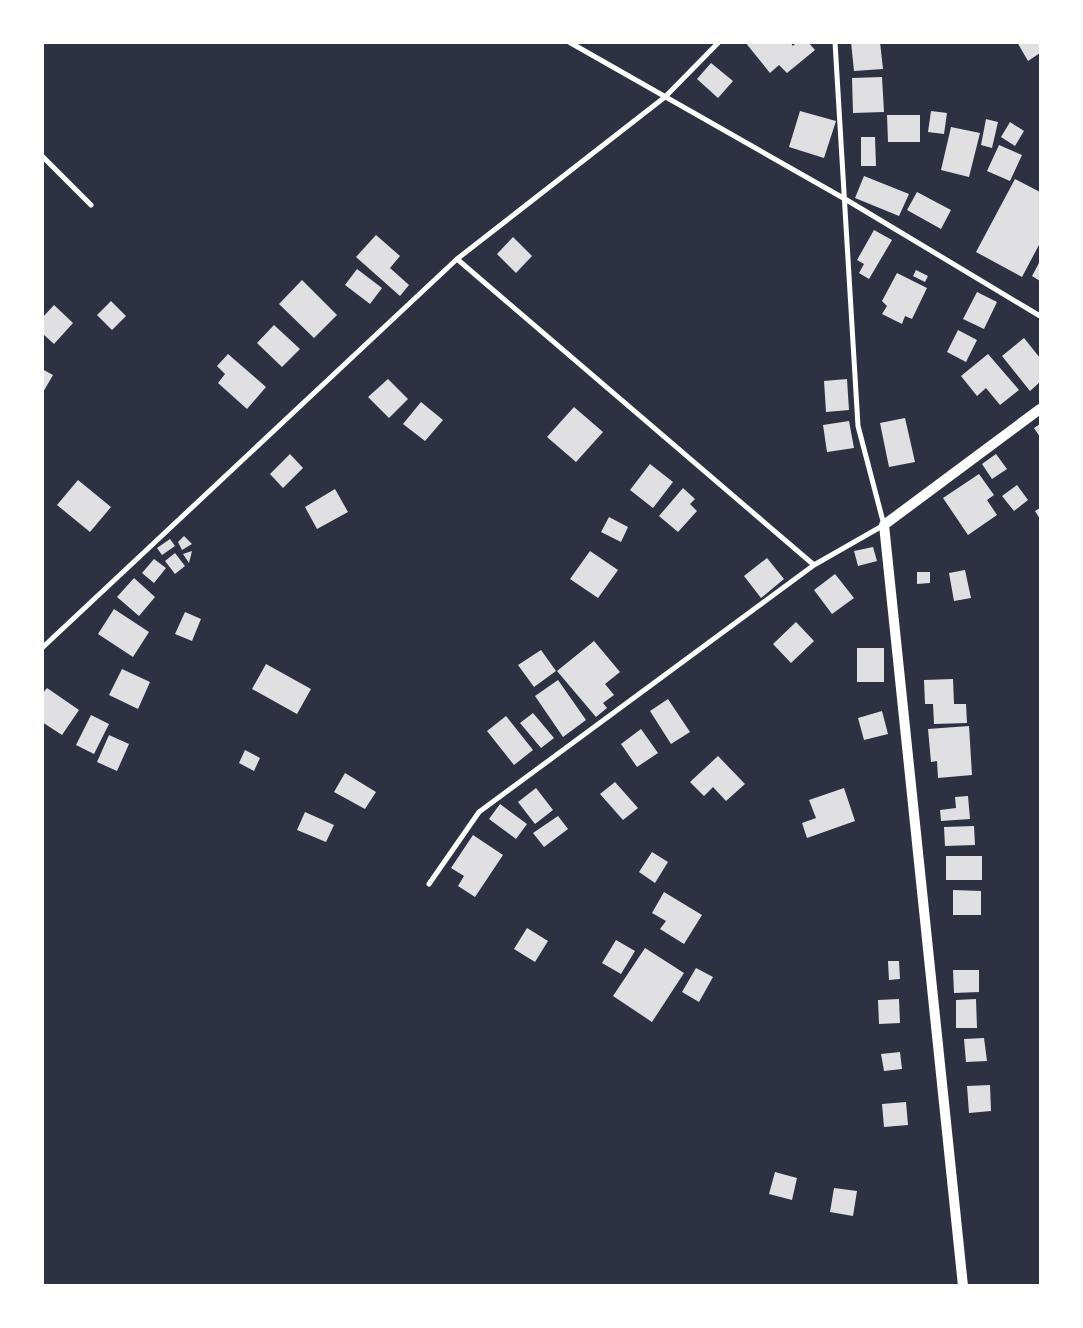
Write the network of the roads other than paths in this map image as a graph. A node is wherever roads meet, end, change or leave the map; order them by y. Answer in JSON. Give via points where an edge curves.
{"nodes":[{"id":1,"x":569,"y":42,"type":"edge"},
{"id":2,"x":719,"y":42,"type":"edge"},
{"id":3,"x":835,"y":42,"type":"edge"},
{"id":4,"x":665,"y":96,"type":"junction"},
{"id":5,"x":42,"y":156,"type":"edge"},
{"id":6,"x":846,"y":199,"type":"junction"},
{"id":7,"x":91,"y":204,"type":"dead end"},
{"id":8,"x":457,"y":259,"type":"junction"},
{"id":9,"x":1040,"y":316,"type":"edge"},
{"id":10,"x":1040,"y":409,"type":"edge"},
{"id":11,"x":884,"y":525,"type":"junction"},
{"id":12,"x":814,"y":565,"type":"junction"},
{"id":13,"x":42,"y":648,"type":"edge"},
{"id":14,"x":429,"y":884,"type":"dead end"},
{"id":15,"x":963,"y":1286,"type":"edge"}],
"edges":[{"from":1,"to":4,"type":"street"},
{"from":2,"to":4,"type":"street"},
{"from":3,"to":6,"type":"street"},
{"from":4,"to":6,"type":"street"},
{"from":4,"to":8,"type":"street"},
{"from":5,"to":7,"type":"street"},
{"from":6,"to":9,"type":"street"},
{"from":6,"to":11,"type":"street","via":[[858,426]]},
{"from":8,"to":12,"type":"street"},
{"from":8,"to":13,"type":"street"},
{"from":10,"to":11,"type":"main road"},
{"from":11,"to":12,"type":"street"},
{"from":11,"to":15,"type":"main road"},
{"from":12,"to":14,"type":"street","via":[[480,812]]}]}
